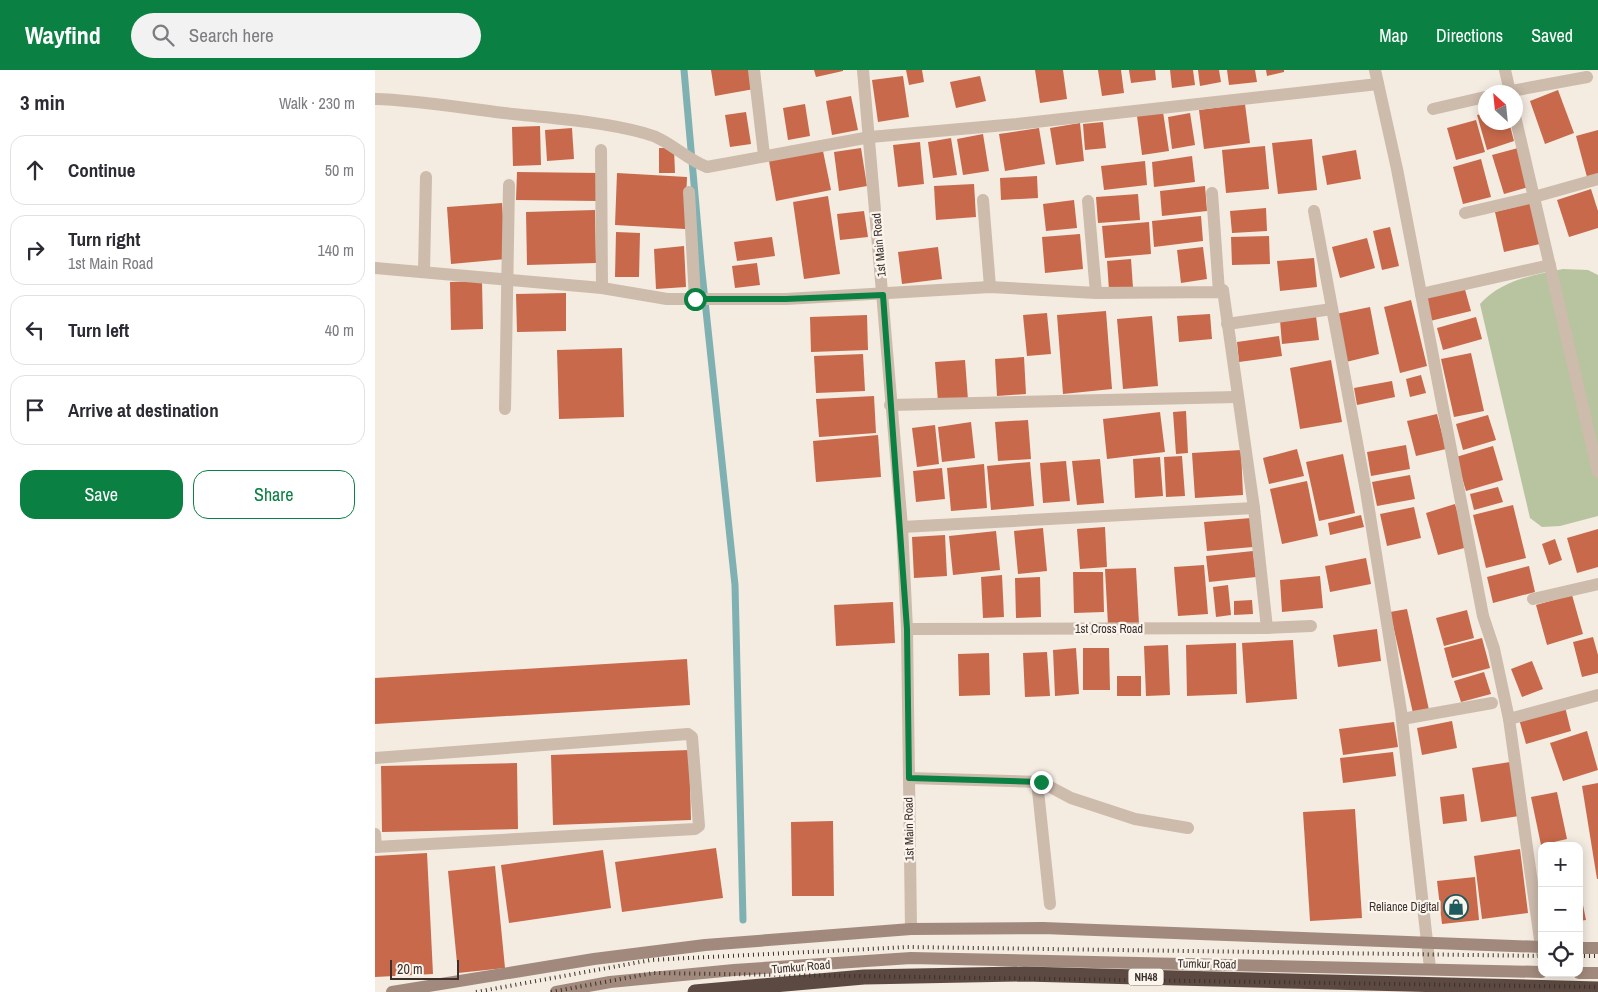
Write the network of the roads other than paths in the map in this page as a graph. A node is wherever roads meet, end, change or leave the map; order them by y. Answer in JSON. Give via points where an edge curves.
{"nodes":[{"id":1,"x":754,"y":70,"type":"edge"},
{"id":2,"x":863,"y":70,"type":"edge"},
{"id":3,"x":1375,"y":70,"type":"edge"},
{"id":4,"x":1505,"y":70,"type":"edge"},
{"id":5,"x":1587,"y":77,"type":"dead end"},
{"id":6,"x":1378,"y":84,"type":"junction"},
{"id":7,"x":1508,"y":85,"type":"edge"},
{"id":8,"x":1523,"y":89,"type":"edge"},
{"id":9,"x":375,"y":99,"type":"edge"},
{"id":10,"x":1478,"y":99,"type":"edge"},
{"id":11,"x":1433,"y":109,"type":"dead end"},
{"id":12,"x":1518,"y":130,"type":"edge"},
{"id":13,"x":870,"y":138,"type":"junction"},
{"id":14,"x":601,"y":150,"type":"dead end"},
{"id":15,"x":764,"y":155,"type":"junction"},
{"id":16,"x":426,"y":178,"type":"dead end"},
{"id":17,"x":1598,"y":179,"type":"edge"},
{"id":18,"x":509,"y":185,"type":"dead end"},
{"id":19,"x":689,"y":192,"type":"dead end"},
{"id":20,"x":1212,"y":193,"type":"dead end"},
{"id":21,"x":1534,"y":197,"type":"junction"},
{"id":22,"x":983,"y":200,"type":"dead end"},
{"id":23,"x":1088,"y":201,"type":"dead end"},
{"id":24,"x":1314,"y":211,"type":"dead end"},
{"id":25,"x":1465,"y":213,"type":"dead end"},
{"id":26,"x":1550,"y":265,"type":"junction"},
{"id":27,"x":375,"y":268,"type":"edge"},
{"id":28,"x":424,"y":272,"type":"junction"},
{"id":29,"x":506,"y":279,"type":"junction"},
{"id":30,"x":989,"y":287,"type":"junction"},
{"id":31,"x":602,"y":288,"type":"junction"},
{"id":32,"x":1219,"y":292,"type":"junction"},
{"id":33,"x":1095,"y":293,"type":"junction"},
{"id":34,"x":1421,"y":294,"type":"junction"},
{"id":35,"x":883,"y":295,"type":"junction"},
{"id":36,"x":695,"y":299,"type":"junction"},
{"id":37,"x":1332,"y":309,"type":"junction"},
{"id":38,"x":1227,"y":324,"type":"junction"},
{"id":39,"x":1237,"y":397,"type":"junction"},
{"id":40,"x":890,"y":405,"type":"junction"},
{"id":41,"x":505,"y":410,"type":"dead end"},
{"id":42,"x":1598,"y":472,"type":"edge"},
{"id":43,"x":1254,"y":508,"type":"junction"},
{"id":44,"x":901,"y":527,"type":"junction"},
{"id":45,"x":1598,"y":584,"type":"edge"},
{"id":46,"x":1533,"y":599,"type":"dead end"},
{"id":47,"x":1311,"y":626,"type":"dead end"},
{"id":48,"x":1267,"y":628,"type":"junction"},
{"id":49,"x":907,"y":629,"type":"junction"},
{"id":50,"x":1598,"y":695,"type":"edge"},
{"id":51,"x":1492,"y":703,"type":"dead end"},
{"id":52,"x":1403,"y":719,"type":"junction"},
{"id":53,"x":1509,"y":719,"type":"junction"},
{"id":54,"x":375,"y":758,"type":"edge"},
{"id":55,"x":909,"y":778,"type":"junction"},
{"id":56,"x":1037,"y":781,"type":"junction"},
{"id":57,"x":1188,"y":828,"type":"dead end"},
{"id":58,"x":375,"y":842,"type":"edge"},
{"id":59,"x":1050,"y":904,"type":"dead end"},
{"id":60,"x":911,"y":929,"type":"junction"},
{"id":61,"x":1539,"y":932,"type":"edge"},
{"id":62,"x":1427,"y":942,"type":"junction"},
{"id":63,"x":1583,"y":948,"type":"edge"},
{"id":64,"x":1598,"y":948,"type":"edge"},
{"id":65,"x":1538,"y":949,"type":"edge"},
{"id":66,"x":1430,"y":968,"type":"junction"},
{"id":67,"x":1538,"y":972,"type":"edge"},
{"id":68,"x":1583,"y":973,"type":"edge"},
{"id":69,"x":1598,"y":973,"type":"edge"},
{"id":70,"x":1598,"y":989,"type":"edge"},
{"id":71,"x":392,"y":992,"type":"edge"},
{"id":72,"x":556,"y":992,"type":"edge"},
{"id":73,"x":695,"y":992,"type":"edge"}],
"edges":[{"from":1,"to":15,"type":"street"},
{"from":2,"to":13,"type":"street","name":"1st Main Road"},
{"from":3,"to":6,"type":"street"},
{"from":4,"to":7,"type":"street"},
{"from":5,"to":8,"type":"street"},
{"from":6,"to":13,"type":"street"},
{"from":6,"to":34,"type":"street"},
{"from":9,"to":15,"type":"street","via":[[645,133],[664,140],[707,167]]},
{"from":10,"to":11,"type":"street"},
{"from":12,"to":21,"type":"street"},
{"from":13,"to":15,"type":"street"},
{"from":13,"to":35,"type":"street","name":"1st Main Road"},
{"from":14,"to":31,"type":"street"},
{"from":16,"to":28,"type":"street"},
{"from":17,"to":21,"type":"street"},
{"from":18,"to":29,"type":"street"},
{"from":19,"to":36,"type":"street"},
{"from":20,"to":32,"type":"street"},
{"from":21,"to":25,"type":"street"},
{"from":21,"to":26,"type":"street"},
{"from":22,"to":30,"type":"street"},
{"from":23,"to":33,"type":"street"},
{"from":24,"to":37,"type":"street"},
{"from":26,"to":34,"type":"street"},
{"from":26,"to":42,"type":"street"},
{"from":27,"to":28,"type":"street"},
{"from":28,"to":29,"type":"street"},
{"from":29,"to":31,"type":"street"},
{"from":29,"to":41,"type":"street"},
{"from":30,"to":33,"type":"street"},
{"from":30,"to":35,"type":"street"},
{"from":31,"to":36,"type":"street","via":[[667,299]]},
{"from":32,"to":33,"type":"street"},
{"from":32,"to":38,"type":"street","via":[[1223,290]]},
{"from":34,"to":53,"type":"street","via":[[1483,616],[1494,649]]},
{"from":35,"to":36,"type":"street"},
{"from":35,"to":40,"type":"street","name":"1st Main Road"},
{"from":37,"to":38,"type":"street"},
{"from":37,"to":52,"type":"street"},
{"from":38,"to":39,"type":"street"},
{"from":39,"to":40,"type":"street"},
{"from":39,"to":43,"type":"street"},
{"from":40,"to":44,"type":"street","name":"1st Main Road"},
{"from":43,"to":44,"type":"street"},
{"from":43,"to":48,"type":"street"},
{"from":44,"to":49,"type":"street","name":"1st Main Road"},
{"from":45,"to":46,"type":"street"},
{"from":47,"to":48,"type":"street","name":"1st Cross Road"},
{"from":48,"to":49,"type":"street","name":"1st Cross Road"},
{"from":49,"to":55,"type":"street","name":"1st Main Road"},
{"from":50,"to":53,"type":"street"},
{"from":51,"to":52,"type":"street"},
{"from":52,"to":62,"type":"street"},
{"from":53,"to":61,"type":"street"},
{"from":54,"to":58,"type":"street","via":[[688,734],[692,737],[699,826],[695,829]]},
{"from":55,"to":56,"type":"street"},
{"from":55,"to":60,"type":"street","name":"1st Main Road"},
{"from":56,"to":57,"type":"street","via":[[1071,798],[1135,819]]},
{"from":56,"to":59,"type":"street"},
{"from":60,"to":62,"type":"street","via":[[1043,928]]},
{"from":60,"to":71,"type":"street","via":[[705,945]]},
{"from":62,"to":65,"type":"street"},
{"from":62,"to":66,"type":"street"},
{"from":63,"to":64,"type":"street"},
{"from":66,"to":67,"type":"street"},
{"from":66,"to":72,"type":"street","via":[[911,958],[734,970],[610,982]]},
{"from":68,"to":69,"type":"street"},
{"from":70,"to":73,"type":"highway","name":"Tumkur Road","number":"NH48","via":[[1024,974],[865,978]]}]}
